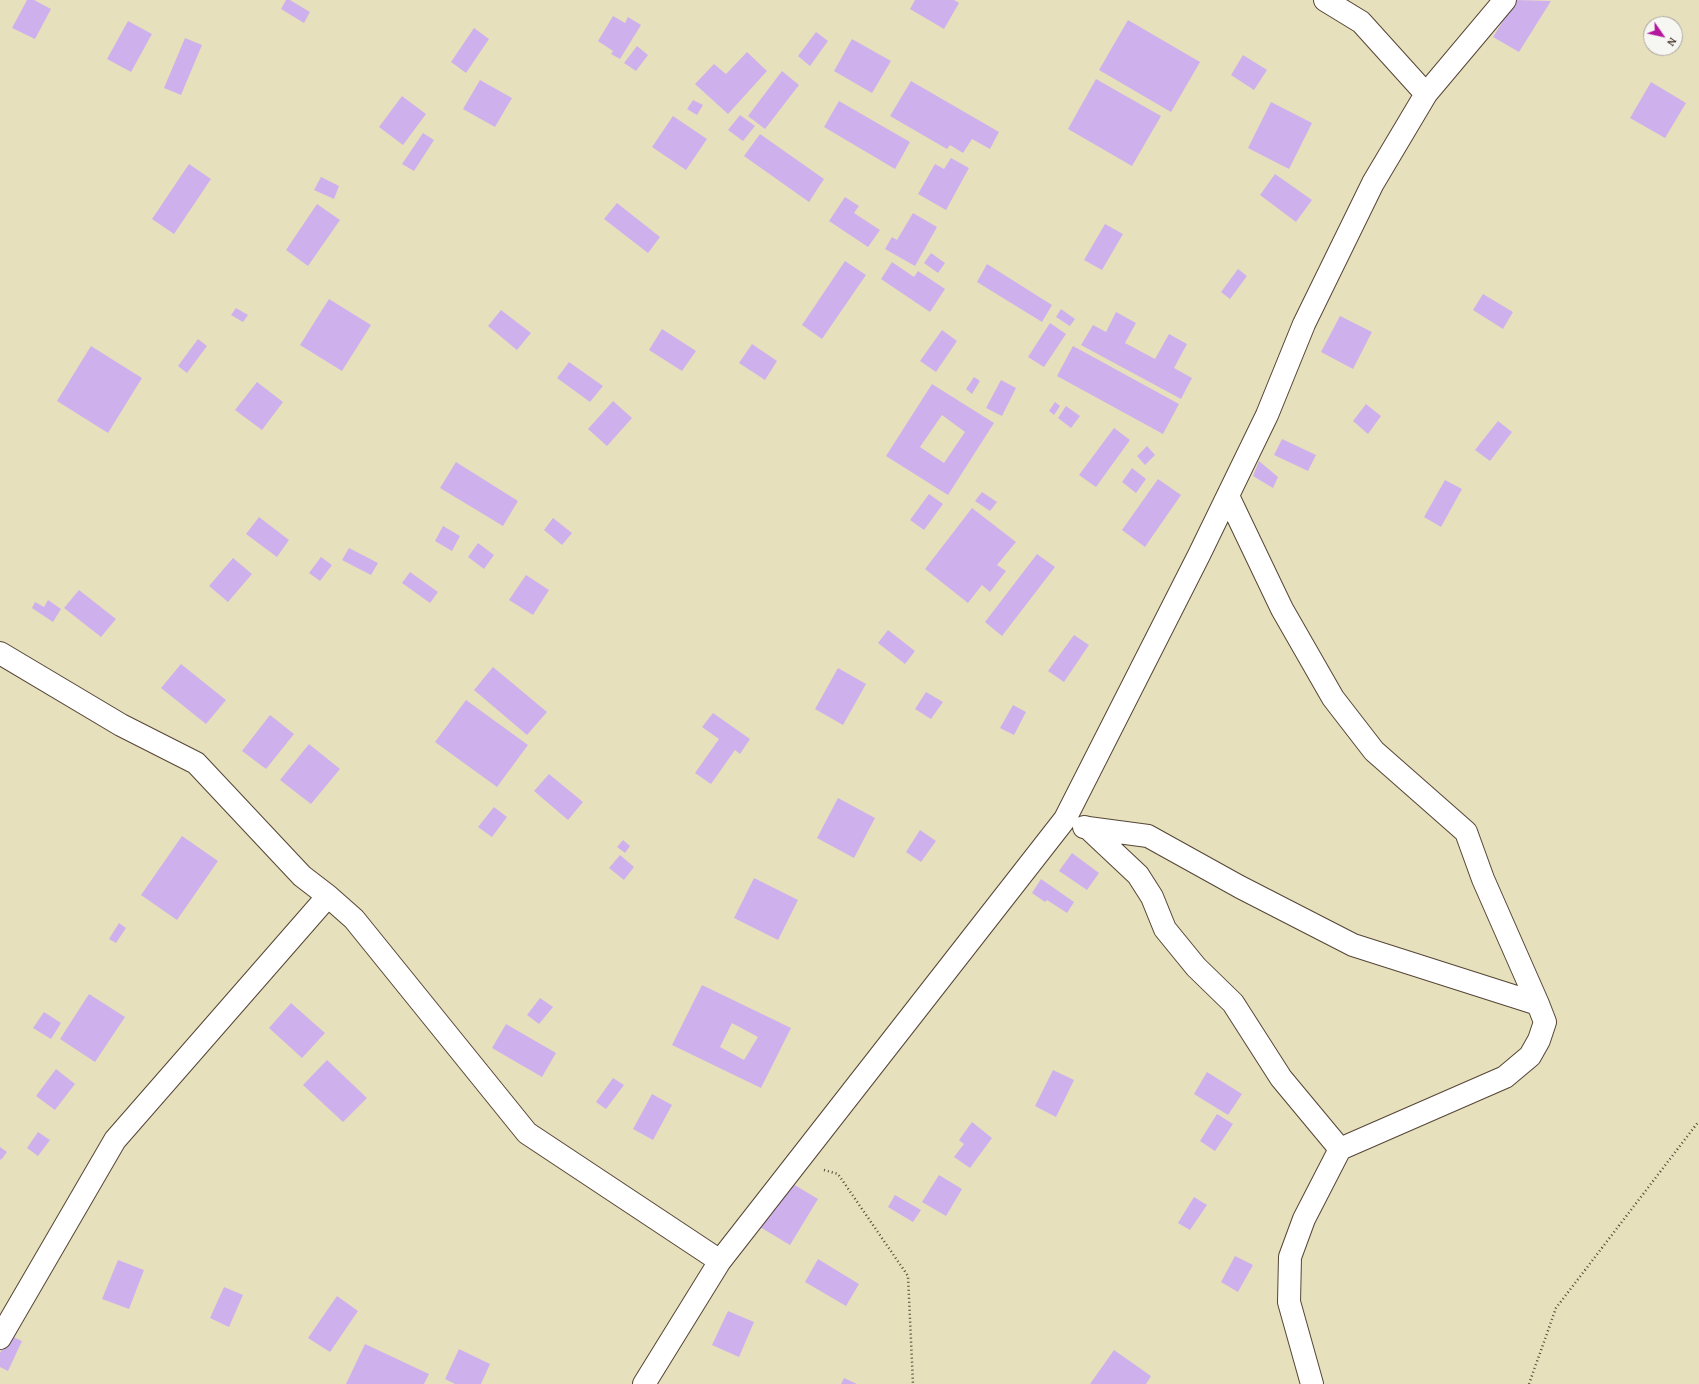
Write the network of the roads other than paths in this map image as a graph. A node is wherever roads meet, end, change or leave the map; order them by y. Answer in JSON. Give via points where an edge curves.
{"nodes":[{"id":1,"x":1325,"y":0,"type":"edge"},
{"id":2,"x":1506,"y":0,"type":"edge"},
{"id":3,"x":1426,"y":94,"type":"junction"},
{"id":4,"x":1228,"y":496,"type":"junction"},
{"id":5,"x":0,"y":653,"type":"edge"},
{"id":6,"x":1065,"y":819,"type":"junction"},
{"id":7,"x":1088,"y":828,"type":"junction"},
{"id":8,"x":328,"y":896,"type":"junction"},
{"id":9,"x":1538,"y":1004,"type":"junction"},
{"id":10,"x":1340,"y":1149,"type":"junction"},
{"id":11,"x":720,"y":1261,"type":"junction"},
{"id":12,"x":0,"y":1338,"type":"edge"},
{"id":13,"x":644,"y":1384,"type":"edge"},
{"id":14,"x":1312,"y":1384,"type":"edge"}],
"edges":[{"from":1,"to":3,"type":"street","via":[[1361,22]]},
{"from":2,"to":3,"type":"street"},
{"from":3,"to":4,"type":"street","via":[[1373,182],[1304,324],[1267,415]]},
{"from":4,"to":6,"type":"street"},
{"from":4,"to":9,"type":"street","via":[[1282,609],[1333,698],[1374,751],[1466,832],[1483,879]]},
{"from":5,"to":8,"type":"street","via":[[121,724],[196,763],[302,876]]},
{"from":6,"to":7,"type":"street"},
{"from":6,"to":11,"type":"street"},
{"from":7,"to":9,"type":"street","via":[[1148,836],[1353,945]]},
{"from":7,"to":10,"type":"street","via":[[1138,875],[1152,897],[1165,929],[1196,967],[1233,1003],[1280,1078]]},
{"from":8,"to":11,"type":"street","via":[[354,919],[527,1133]]},
{"from":8,"to":12,"type":"street","via":[[115,1140]]},
{"from":9,"to":10,"type":"street","via":[[1545,1022],[1539,1040],[1530,1056],[1505,1077]]},
{"from":10,"to":14,"type":"street","via":[[1304,1219],[1290,1257],[1289,1302]]},
{"from":11,"to":13,"type":"street"}]}
